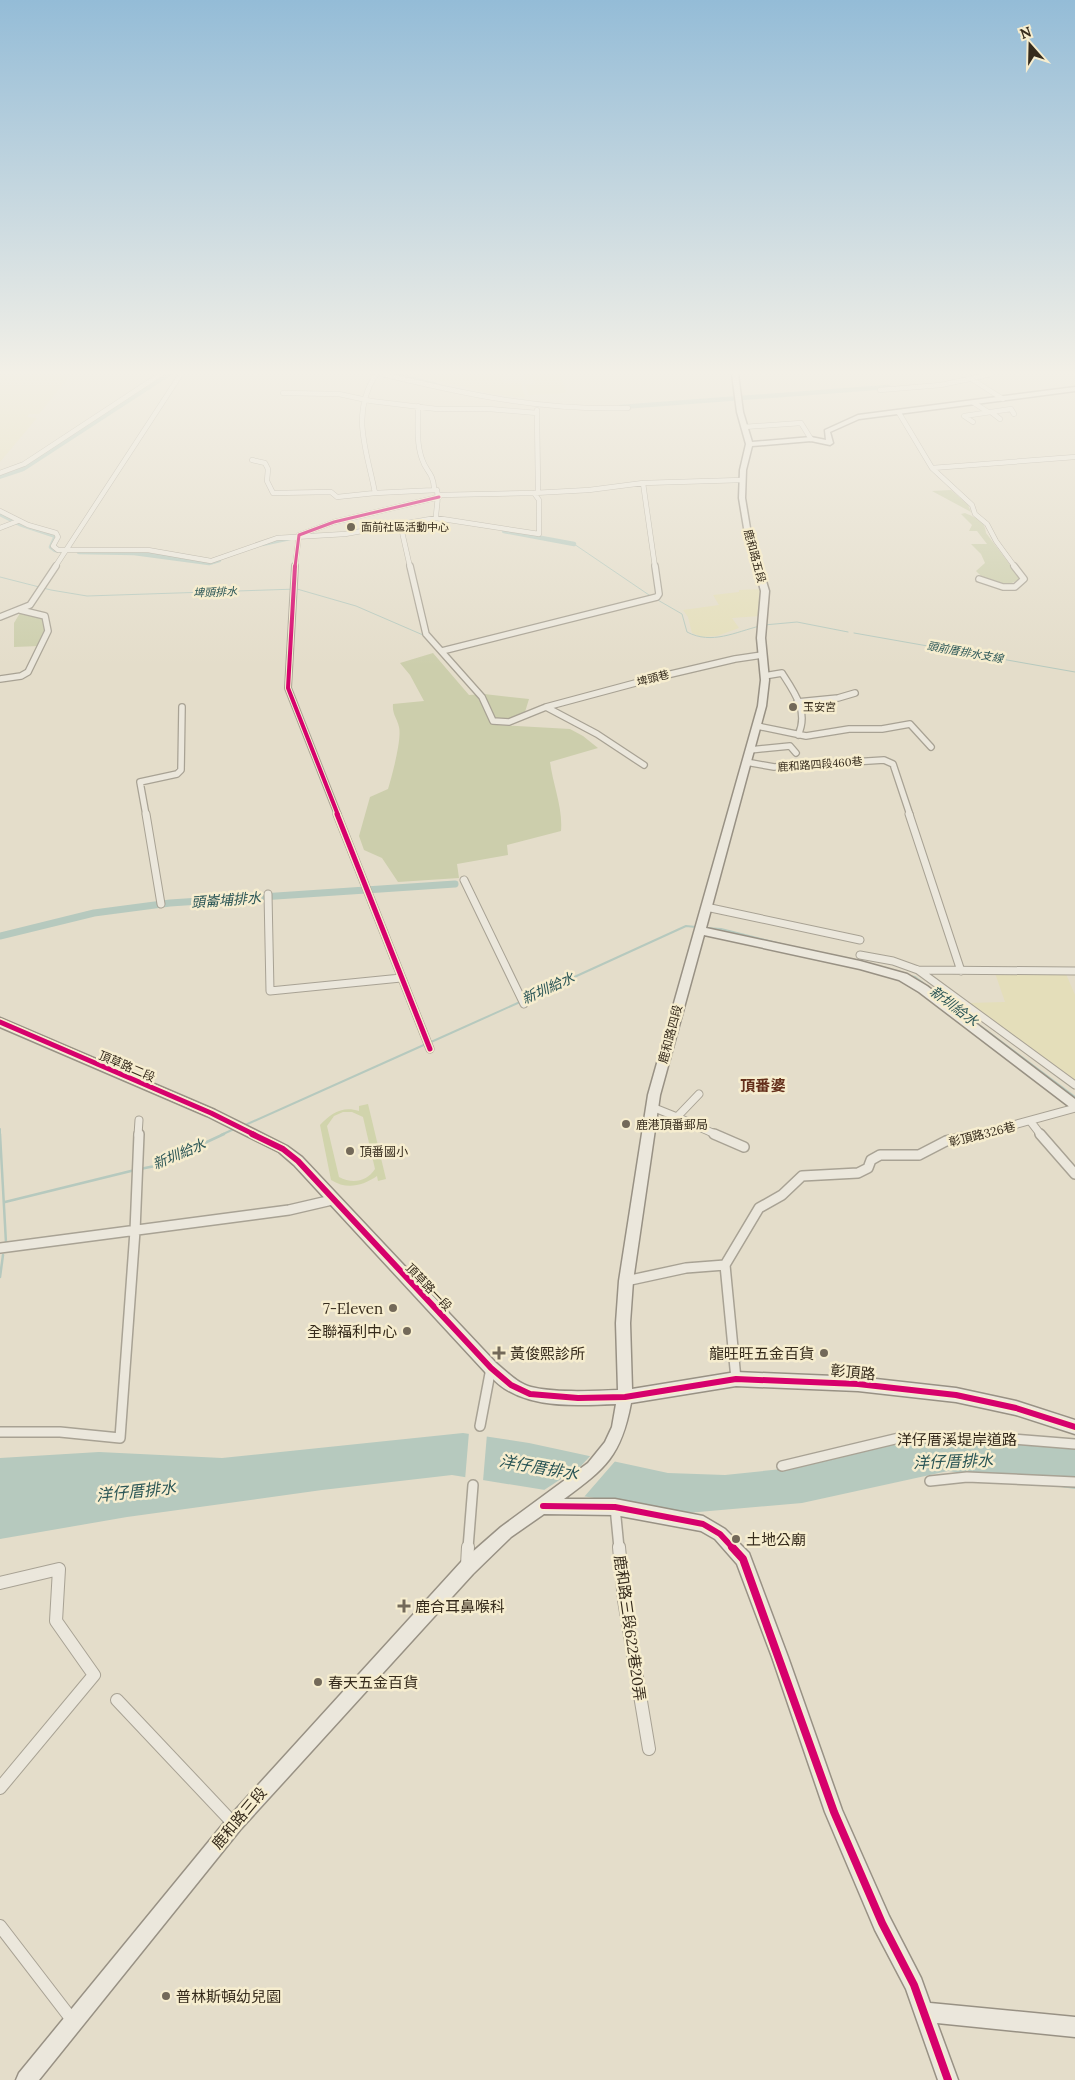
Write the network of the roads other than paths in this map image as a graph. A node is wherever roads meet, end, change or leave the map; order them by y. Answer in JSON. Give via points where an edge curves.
{"nodes":[{"id":1,"x":119,"y":471,"type":"edge"},
{"id":2,"x":268,"y":471,"type":"edge"},
{"id":3,"x":369,"y":471,"type":"edge"},
{"id":4,"x":428,"y":471,"type":"edge"},
{"id":5,"x":536,"y":471,"type":"edge"},
{"id":6,"x":744,"y":471,"type":"edge"},
{"id":7,"x":935,"y":471,"type":"edge"},
{"id":8,"x":742,"y":480,"type":"junction"},
{"id":9,"x":643,"y":483,"type":"junction"},
{"id":10,"x":434,"y":488,"type":"junction"},
{"id":11,"x":536,"y":492,"type":"junction"},
{"id":12,"x":374,"y":493,"type":"junction"},
{"id":13,"x":439,"y":496,"type":"junction"},
{"id":14,"x":0,"y":511,"type":"edge"},
{"id":15,"x":436,"y":518,"type":"junction"},
{"id":16,"x":17,"y":522,"type":"junction"},
{"id":17,"x":400,"y":524,"type":"junction"},
{"id":18,"x":0,"y":528,"type":"edge"},
{"id":19,"x":299,"y":535,"type":"junction"},
{"id":20,"x":67,"y":552,"type":"junction"},
{"id":21,"x":979,"y":579,"type":"dead end"},
{"id":22,"x":20,"y":610,"type":"junction"},
{"id":23,"x":0,"y":617,"type":"edge"},
{"id":24,"x":762,"y":625,"type":"joint"},
{"id":25,"x":442,"y":651,"type":"junction"},
{"id":26,"x":762,"y":654,"type":"junction"},
{"id":27,"x":764,"y":676,"type":"junction"},
{"id":28,"x":0,"y":679,"type":"edge"},
{"id":29,"x":855,"y":693,"type":"dead end"},
{"id":30,"x":797,"y":702,"type":"junction"},
{"id":31,"x":182,"y":707,"type":"dead end"},
{"id":32,"x":546,"y":707,"type":"junction"},
{"id":33,"x":757,"y":726,"type":"junction"},
{"id":34,"x":798,"y":735,"type":"junction"},
{"id":35,"x":931,"y":747,"type":"dead end"},
{"id":36,"x":750,"y":750,"type":"junction"},
{"id":37,"x":796,"y":754,"type":"dead end"},
{"id":38,"x":746,"y":762,"type":"junction"},
{"id":39,"x":644,"y":765,"type":"dead end"},
{"id":40,"x":464,"y":880,"type":"dead end"},
{"id":41,"x":268,"y":897,"type":"dead end"},
{"id":42,"x":161,"y":904,"type":"dead end"},
{"id":43,"x":706,"y":907,"type":"junction"},
{"id":44,"x":700,"y":930,"type":"junction"},
{"id":45,"x":860,"y":940,"type":"dead end"},
{"id":46,"x":860,"y":955,"type":"dead end"},
{"id":47,"x":918,"y":970,"type":"junction"},
{"id":48,"x":960,"y":971,"type":"junction"},
{"id":49,"x":1075,"y":971,"type":"edge"},
{"id":50,"x":401,"y":978,"type":"junction"},
{"id":51,"x":524,"y":1004,"type":"dead end"},
{"id":52,"x":0,"y":1022,"type":"edge"},
{"id":53,"x":430,"y":1049,"type":"dead end"},
{"id":54,"x":1075,"y":1085,"type":"edge"},
{"id":55,"x":699,"y":1094,"type":"dead end"},
{"id":56,"x":1075,"y":1106,"type":"edge"},
{"id":57,"x":652,"y":1107,"type":"junction"},
{"id":58,"x":677,"y":1117,"type":"junction"},
{"id":59,"x":139,"y":1120,"type":"dead end"},
{"id":60,"x":1031,"y":1122,"type":"junction"},
{"id":61,"x":245,"y":1130,"type":"joint"},
{"id":62,"x":744,"y":1147,"type":"dead end"},
{"id":63,"x":1075,"y":1174,"type":"edge"},
{"id":64,"x":332,"y":1200,"type":"junction"},
{"id":65,"x":135,"y":1231,"type":"junction"},
{"id":66,"x":0,"y":1248,"type":"edge"},
{"id":67,"x":725,"y":1265,"type":"junction"},
{"id":68,"x":626,"y":1281,"type":"junction"},
{"id":69,"x":491,"y":1368,"type":"junction"},
{"id":70,"x":736,"y":1379,"type":"junction"},
{"id":71,"x":625,"y":1396,"type":"junction"},
{"id":72,"x":480,"y":1426,"type":"dead end"},
{"id":73,"x":1075,"y":1427,"type":"edge"},
{"id":74,"x":0,"y":1432,"type":"edge"},
{"id":75,"x":1075,"y":1444,"type":"edge"},
{"id":76,"x":782,"y":1466,"type":"dead end"},
{"id":77,"x":930,"y":1481,"type":"dead end"},
{"id":78,"x":1075,"y":1482,"type":"edge"},
{"id":79,"x":473,"y":1485,"type":"dead end"},
{"id":80,"x":549,"y":1501,"type":"junction"},
{"id":81,"x":615,"y":1507,"type":"junction"},
{"id":82,"x":467,"y":1568,"type":"junction"},
{"id":83,"x":0,"y":1583,"type":"edge"},
{"id":84,"x":118,"y":1700,"type":"dead end"},
{"id":85,"x":649,"y":1749,"type":"dead end"},
{"id":86,"x":0,"y":1788,"type":"edge"},
{"id":87,"x":234,"y":1824,"type":"junction"},
{"id":88,"x":0,"y":1926,"type":"edge"},
{"id":89,"x":925,"y":2012,"type":"junction"},
{"id":90,"x":73,"y":2021,"type":"junction"},
{"id":91,"x":1075,"y":2027,"type":"edge"},
{"id":92,"x":26,"y":2080,"type":"edge"},
{"id":93,"x":948,"y":2080,"type":"edge"}],
"edges":[{"from":1,"to":20,"type":"street"},
{"from":2,"to":12,"type":"street","via":[[267,481],[273,493],[331,492],[337,496]]},
{"from":3,"to":12,"type":"street"},
{"from":4,"to":10,"type":"street"},
{"from":5,"to":11,"type":"street"},
{"from":6,"to":8,"type":"street","name":"鹿和路五段"},
{"from":7,"to":21,"type":"street","via":[[972,505],[975,514],[987,524],[1024,579],[1019,585],[997,588]]},
{"from":8,"to":9,"type":"street"},
{"from":8,"to":24,"type":"street","name":"鹿和路五段","via":[[747,528],[765,591]]},
{"from":9,"to":11,"type":"street"},
{"from":9,"to":25,"type":"street","via":[[658,597]]},
{"from":10,"to":12,"type":"street"},
{"from":10,"to":13,"type":"street"},
{"from":11,"to":13,"type":"street"},
{"from":11,"to":15,"type":"street","via":[[539,534]]},
{"from":13,"to":15,"type":"street"},
{"from":13,"to":19,"type":"street","via":[[334,522]]},
{"from":14,"to":16,"type":"street"},
{"from":15,"to":17,"type":"street"},
{"from":16,"to":18,"type":"street"},
{"from":16,"to":20,"type":"street","via":[[56,533],[58,537],[54,548]]},
{"from":17,"to":19,"type":"street","via":[[345,534]]},
{"from":17,"to":25,"type":"street","via":[[426,634]]},
{"from":19,"to":20,"type":"street","via":[[256,544],[211,561],[148,550]]},
{"from":19,"to":50,"type":"street","via":[[292,586],[288,688]]},
{"from":20,"to":22,"type":"street","via":[[30,605]]},
{"from":22,"to":23,"type":"street"},
{"from":22,"to":28,"type":"street","via":[[45,616],[48,630],[28,672]]},
{"from":24,"to":26,"type":"street","name":"鹿和路四段"},
{"from":25,"to":32,"type":"street","name":"埤頭巷","via":[[482,697],[496,723],[509,722]]},
{"from":26,"to":27,"type":"street","name":"鹿和路四段"},
{"from":26,"to":32,"type":"street","name":"埤頭巷","via":[[734,657]]},
{"from":27,"to":30,"type":"street","via":[[782,673]]},
{"from":27,"to":33,"type":"street","name":"鹿和路四段"},
{"from":29,"to":30,"type":"street"},
{"from":30,"to":34,"type":"street","via":[[803,724]]},
{"from":31,"to":42,"type":"street","via":[[181,770],[177,774],[140,782]]},
{"from":32,"to":39,"type":"street","via":[[597,734]]},
{"from":33,"to":34,"type":"street"},
{"from":33,"to":36,"type":"street","name":"鹿和路四段"},
{"from":34,"to":35,"type":"street","via":[[910,724]]},
{"from":36,"to":37,"type":"street","via":[[790,746]]},
{"from":36,"to":38,"type":"street","name":"鹿和路四段"},
{"from":38,"to":43,"type":"street","name":"鹿和路四段"},
{"from":38,"to":48,"type":"street","name":"鹿和路四段460巷","via":[[774,767],[884,760],[893,764]]},
{"from":40,"to":51,"type":"street"},
{"from":41,"to":50,"type":"street","via":[[270,991]]},
{"from":43,"to":44,"type":"street","name":"鹿和路四段"},
{"from":43,"to":45,"type":"street"},
{"from":44,"to":56,"type":"street","via":[[903,977]]},
{"from":44,"to":57,"type":"street","name":"鹿和路四段"},
{"from":46,"to":47,"type":"street"},
{"from":47,"to":48,"type":"street"},
{"from":47,"to":54,"type":"street"},
{"from":48,"to":49,"type":"street"},
{"from":50,"to":53,"type":"street"},
{"from":52,"to":61,"type":"street","name":"頂草路二段"},
{"from":55,"to":58,"type":"street"},
{"from":56,"to":60,"type":"street","name":"彰頂路326巷"},
{"from":57,"to":58,"type":"street"},
{"from":57,"to":68,"type":"street","name":"鹿和路四段"},
{"from":58,"to":62,"type":"street"},
{"from":59,"to":65,"type":"street"},
{"from":60,"to":63,"type":"street"},
{"from":60,"to":67,"type":"street","name":"彰頂路326巷","via":[[946,1141],[919,1155],[880,1155],[858,1173],[802,1176],[782,1195],[759,1208]]},
{"from":61,"to":64,"type":"street","name":"頂草路一段","via":[[291,1155]]},
{"from":64,"to":65,"type":"street","via":[[289,1210]]},
{"from":64,"to":69,"type":"street","name":"頂草路一段"},
{"from":65,"to":66,"type":"street"},
{"from":65,"to":74,"type":"street","via":[[120,1438],[60,1432]]},
{"from":67,"to":68,"type":"street","via":[[686,1268]]},
{"from":67,"to":70,"type":"street"},
{"from":68,"to":71,"type":"street","name":"鹿和路四段","via":[[623,1323]]},
{"from":69,"to":71,"type":"street","name":"頂草路一段","via":[[511,1385],[530,1394],[578,1398]]},
{"from":69,"to":72,"type":"street"},
{"from":70,"to":71,"type":"street","name":"彰頂路"},
{"from":70,"to":73,"type":"street","name":"彰頂路","via":[[858,1384],[956,1395],[1016,1408]]},
{"from":71,"to":80,"type":"street","name":"鹿和路四段","via":[[620,1428],[610,1448],[593,1468]]},
{"from":75,"to":76,"type":"street","name":"洋仔厝溪堤岸道路","via":[[990,1437],[899,1438]]},
{"from":77,"to":78,"type":"street","via":[[967,1477]]},
{"from":79,"to":82,"type":"street"},
{"from":80,"to":81,"type":"street"},
{"from":80,"to":82,"type":"street","name":"鹿和路三段","via":[[506,1532]]},
{"from":81,"to":85,"type":"street","name":"鹿和路三段622巷20弄","via":[[624,1600]]},
{"from":81,"to":89,"type":"street","via":[[703,1524],[720,1534],[743,1559],[834,1812],[882,1924]]},
{"from":82,"to":87,"type":"street","name":"鹿和路三段"},
{"from":83,"to":86,"type":"street","via":[[59,1568],[56,1621],[94,1675]]},
{"from":84,"to":87,"type":"street"},
{"from":87,"to":90,"type":"street","name":"鹿和路三段"},
{"from":88,"to":90,"type":"street"},
{"from":89,"to":91,"type":"street"},
{"from":89,"to":93,"type":"street"},
{"from":90,"to":92,"type":"street","name":"鹿和路三段"}]}
